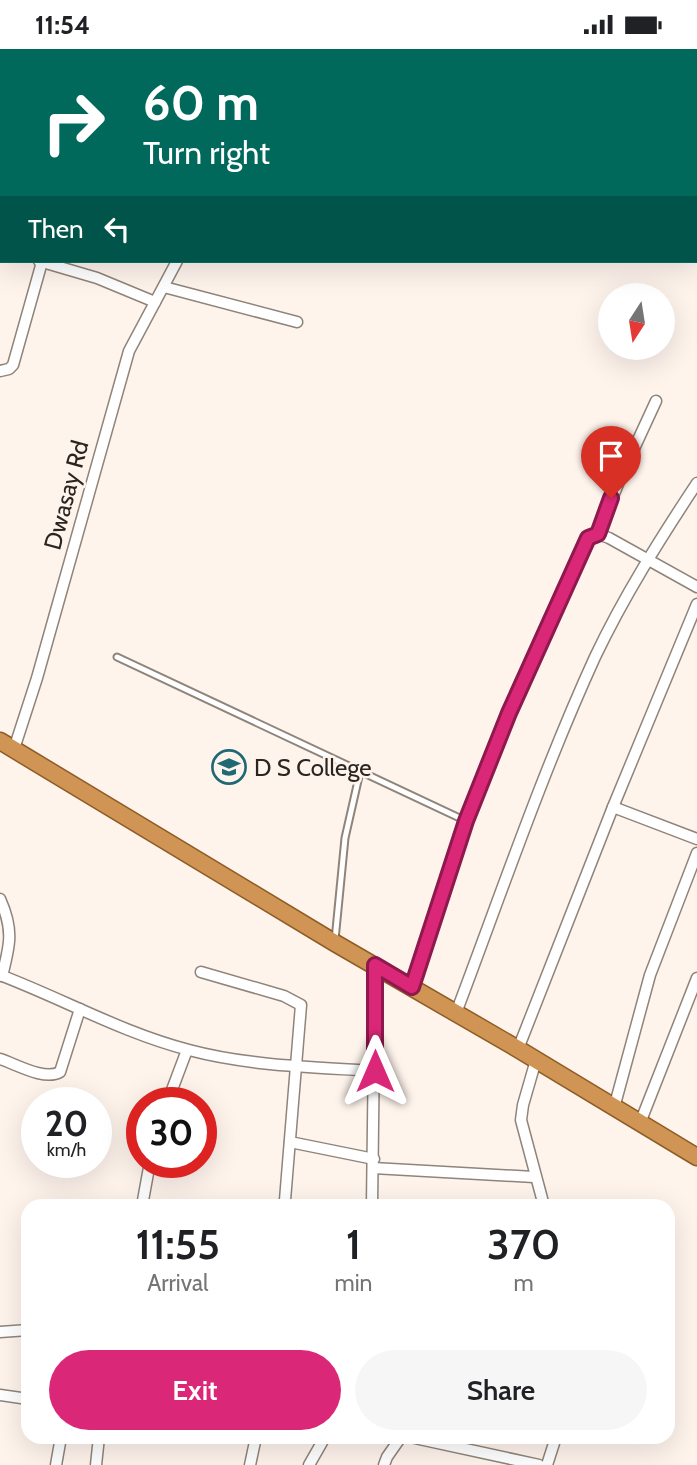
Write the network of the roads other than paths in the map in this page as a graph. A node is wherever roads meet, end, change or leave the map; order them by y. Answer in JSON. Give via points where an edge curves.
{"nodes":[{"id":1,"x":39,"y":263,"type":"edge"},
{"id":2,"x":47,"y":263,"type":"edge"},
{"id":3,"x":176,"y":263,"type":"edge"},
{"id":4,"x":164,"y":287,"type":"junction"},
{"id":5,"x":155,"y":302,"type":"junction"},
{"id":6,"x":297,"y":322,"type":"dead end"},
{"id":7,"x":0,"y":370,"type":"edge"},
{"id":8,"x":656,"y":401,"type":"dead end"},
{"id":9,"x":697,"y":483,"type":"edge"},
{"id":10,"x":598,"y":534,"type":"junction"},
{"id":11,"x":646,"y":560,"type":"junction"},
{"id":12,"x":697,"y":587,"type":"edge"},
{"id":13,"x":697,"y":604,"type":"edge"},
{"id":14,"x":117,"y":657,"type":"dead end"},
{"id":15,"x":7,"y":745,"type":"edge"},
{"id":16,"x":360,"y":772,"type":"junction"},
{"id":17,"x":613,"y":807,"type":"junction"},
{"id":18,"x":466,"y":821,"type":"junction"},
{"id":19,"x":697,"y":839,"type":"edge"},
{"id":20,"x":697,"y":853,"type":"edge"},
{"id":21,"x":0,"y":899,"type":"edge"},
{"id":22,"x":335,"y":943,"type":"junction"},
{"id":23,"x":375,"y":965,"type":"junction"},
{"id":24,"x":201,"y":972,"type":"dead end"},
{"id":25,"x":1,"y":976,"type":"edge"},
{"id":26,"x":697,"y":978,"type":"edge"},
{"id":27,"x":412,"y":987,"type":"junction"},
{"id":28,"x":80,"y":1009,"type":"junction"},
{"id":29,"x":456,"y":1013,"type":"junction"},
{"id":30,"x":518,"y":1049,"type":"junction"},
{"id":31,"x":187,"y":1050,"type":"junction"},
{"id":32,"x":0,"y":1059,"type":"edge"},
{"id":33,"x":536,"y":1060,"type":"junction"},
{"id":34,"x":297,"y":1066,"type":"junction"},
{"id":35,"x":375,"y":1071,"type":"junction"},
{"id":36,"x":173,"y":1087,"type":"edge"},
{"id":37,"x":614,"y":1108,"type":"junction"},
{"id":38,"x":640,"y":1123,"type":"junction"},
{"id":39,"x":290,"y":1142,"type":"junction"},
{"id":40,"x":697,"y":1156,"type":"edge"},
{"id":41,"x":373,"y":1164,"type":"junction"},
{"id":42,"x":534,"y":1177,"type":"junction"},
{"id":43,"x":147,"y":1178,"type":"edge"},
{"id":44,"x":143,"y":1199,"type":"edge"},
{"id":45,"x":285,"y":1199,"type":"edge"},
{"id":46,"x":372,"y":1199,"type":"edge"},
{"id":47,"x":543,"y":1199,"type":"edge"},
{"id":48,"x":21,"y":1330,"type":"edge"},
{"id":49,"x":0,"y":1332,"type":"edge"},
{"id":50,"x":0,"y":1395,"type":"edge"},
{"id":51,"x":21,"y":1398,"type":"edge"},
{"id":52,"x":60,"y":1444,"type":"edge"},
{"id":53,"x":98,"y":1444,"type":"edge"},
{"id":54,"x":254,"y":1444,"type":"edge"},
{"id":55,"x":322,"y":1444,"type":"edge"},
{"id":56,"x":396,"y":1444,"type":"edge"},
{"id":57,"x":438,"y":1444,"type":"edge"},
{"id":58,"x":554,"y":1444,"type":"edge"},
{"id":59,"x":514,"y":1463,"type":"edge"},
{"id":60,"x":56,"y":1465,"type":"edge"},
{"id":61,"x":96,"y":1465,"type":"edge"},
{"id":62,"x":250,"y":1465,"type":"edge"},
{"id":63,"x":309,"y":1465,"type":"edge"},
{"id":64,"x":384,"y":1465,"type":"edge"},
{"id":65,"x":539,"y":1465,"type":"edge"},
{"id":66,"x":547,"y":1465,"type":"edge"}],
"edges":[{"from":1,"to":7,"type":"street","via":[[14,362],[11,368]]},
{"from":2,"to":5,"type":"street"},
{"from":3,"to":4,"type":"street","name":"Dwasay Rd"},
{"from":4,"to":5,"type":"street","name":"Dwasay Rd"},
{"from":4,"to":6,"type":"street"},
{"from":5,"to":15,"type":"street","name":"Dwasay Rd","via":[[129,351],[37,678]]},
{"from":8,"to":10,"type":"street"},
{"from":9,"to":11,"type":"street"},
{"from":10,"to":11,"type":"street"},
{"from":10,"to":18,"type":"street","via":[[588,538]]},
{"from":11,"to":12,"type":"street"},
{"from":11,"to":29,"type":"street","via":[[567,724]]},
{"from":13,"to":17,"type":"street"},
{"from":14,"to":16,"type":"lane"},
{"from":15,"to":22,"type":"highway"},
{"from":16,"to":18,"type":"lane"},
{"from":16,"to":22,"type":"lane","via":[[344,846]]},
{"from":17,"to":19,"type":"street"},
{"from":17,"to":30,"type":"street"},
{"from":18,"to":27,"type":"street"},
{"from":20,"to":37,"type":"street","via":[[650,975]]},
{"from":21,"to":25,"type":"street","via":[[11,933]]},
{"from":22,"to":23,"type":"highway"},
{"from":23,"to":27,"type":"highway"},
{"from":23,"to":35,"type":"street"},
{"from":24,"to":34,"type":"street","via":[[300,1005]]},
{"from":25,"to":28,"type":"street"},
{"from":26,"to":38,"type":"street"},
{"from":27,"to":29,"type":"highway"},
{"from":28,"to":31,"type":"street"},
{"from":28,"to":32,"type":"street","via":[[64,1064],[54,1076]]},
{"from":29,"to":30,"type":"highway"},
{"from":30,"to":33,"type":"highway"},
{"from":31,"to":34,"type":"street"},
{"from":31,"to":36,"type":"street"},
{"from":33,"to":37,"type":"highway"},
{"from":33,"to":42,"type":"street","via":[[521,1120]]},
{"from":34,"to":35,"type":"street"},
{"from":34,"to":39,"type":"street"},
{"from":35,"to":41,"type":"street"},
{"from":37,"to":38,"type":"highway"},
{"from":38,"to":40,"type":"highway"},
{"from":39,"to":41,"type":"street"},
{"from":39,"to":45,"type":"street"},
{"from":41,"to":42,"type":"street"},
{"from":41,"to":46,"type":"street"},
{"from":42,"to":47,"type":"street"},
{"from":43,"to":44,"type":"street"},
{"from":48,"to":49,"type":"street"},
{"from":50,"to":51,"type":"street"},
{"from":52,"to":60,"type":"street"},
{"from":53,"to":61,"type":"street"},
{"from":54,"to":62,"type":"street"},
{"from":55,"to":63,"type":"street"},
{"from":56,"to":64,"type":"street"},
{"from":57,"to":59,"type":"street"},
{"from":58,"to":66,"type":"street"},
{"from":59,"to":65,"type":"street"}]}
